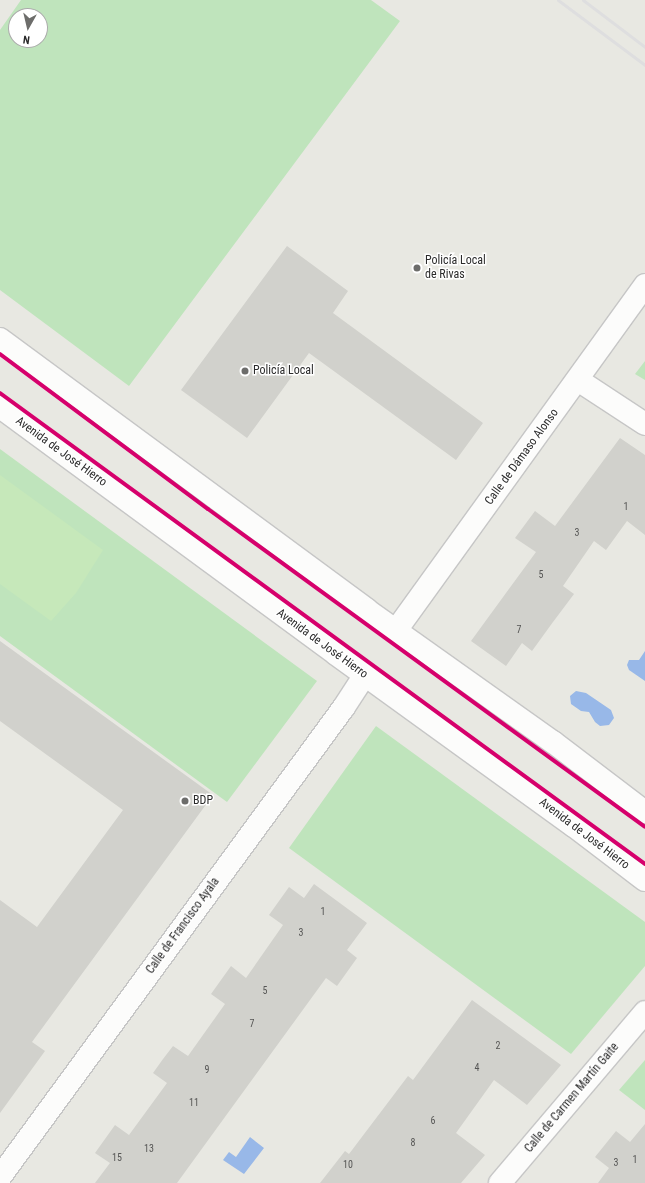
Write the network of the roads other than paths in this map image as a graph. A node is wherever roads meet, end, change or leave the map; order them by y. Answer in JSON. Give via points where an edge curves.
{"nodes":[{"id":1,"x":645,"y":285,"type":"edge"},
{"id":2,"x":0,"y":339,"type":"edge"},
{"id":3,"x":578,"y":380,"type":"junction"},
{"id":4,"x":0,"y":407,"type":"edge"},
{"id":5,"x":645,"y":424,"type":"edge"},
{"id":6,"x":397,"y":630,"type":"junction"},
{"id":7,"x":365,"y":675,"type":"junction"},
{"id":8,"x":645,"y":812,"type":"edge"},
{"id":9,"x":645,"y":880,"type":"edge"},
{"id":10,"x":645,"y":1012,"type":"edge"},
{"id":11,"x":0,"y":1177,"type":"edge"},
{"id":12,"x":500,"y":1183,"type":"edge"}],
"edges":[{"from":1,"to":3,"type":"street","name":"Calle de Dámaso Alonso"},
{"from":2,"to":6,"type":"street"},
{"from":3,"to":5,"type":"street"},
{"from":3,"to":6,"type":"street","name":"Calle de Dámaso Alonso"},
{"from":4,"to":7,"type":"street","name":"Avenida de José Hierro"},
{"from":6,"to":8,"type":"street","via":[[553,742]]},
{"from":7,"to":9,"type":"street","name":"Avenida de José Hierro"},
{"from":7,"to":11,"type":"street","name":"Calle de Francisco Ayala","via":[[340,713]]},
{"from":10,"to":12,"type":"street","name":"Calle de Carmen Martín Gaite"}]}
